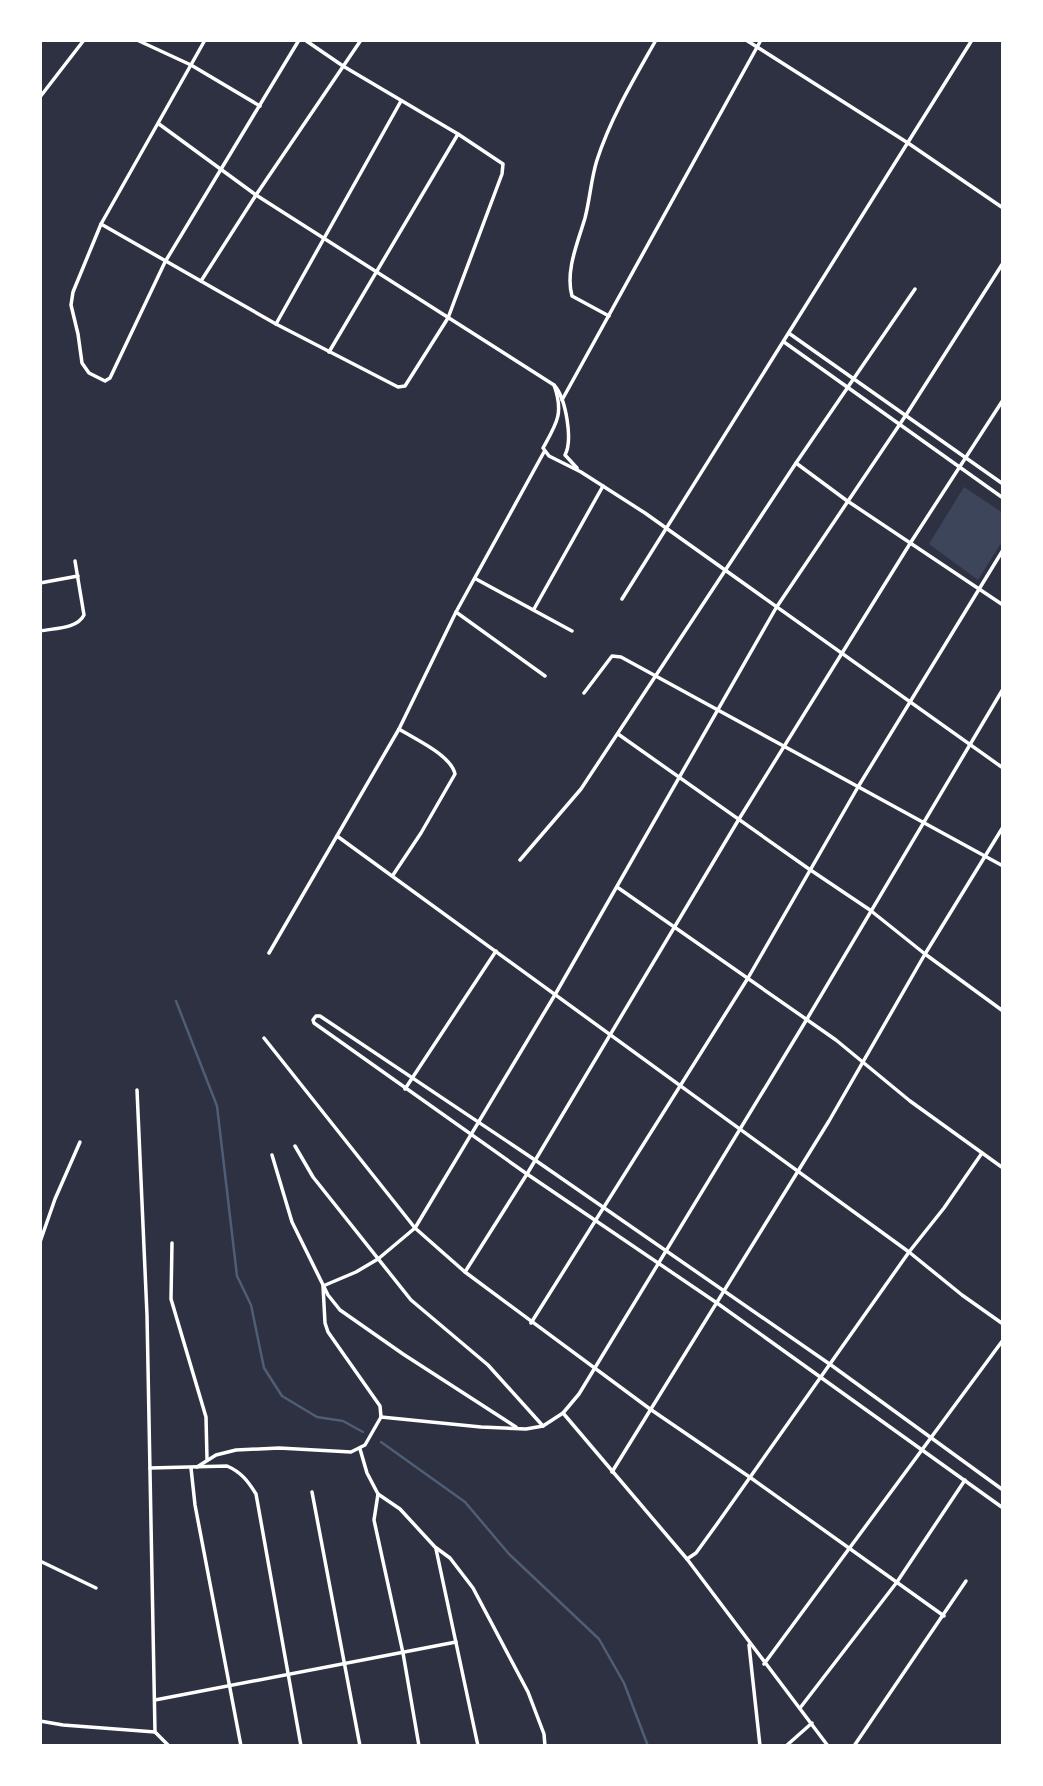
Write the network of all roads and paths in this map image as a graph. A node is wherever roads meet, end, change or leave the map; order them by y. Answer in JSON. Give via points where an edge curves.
{"nodes":[{"id":1,"x":84,"y":40,"type":"edge"},
{"id":2,"x":137,"y":40,"type":"edge"},
{"id":3,"x":205,"y":40,"type":"edge"},
{"id":4,"x":299,"y":40,"type":"edge"},
{"id":5,"x":305,"y":40,"type":"edge"},
{"id":6,"x":361,"y":40,"type":"edge"},
{"id":7,"x":656,"y":40,"type":"edge"},
{"id":8,"x":746,"y":40,"type":"edge"},
{"id":9,"x":761,"y":40,"type":"edge"},
{"id":10,"x":972,"y":40,"type":"edge"},
{"id":11,"x":757,"y":48,"type":"junction"},
{"id":12,"x":191,"y":65,"type":"junction"},
{"id":13,"x":343,"y":66,"type":"junction"},
{"id":14,"x":40,"y":97,"type":"edge"},
{"id":15,"x":401,"y":101,"type":"junction"},
{"id":16,"x":260,"y":106,"type":"junction"},
{"id":17,"x":159,"y":124,"type":"junction"},
{"id":18,"x":458,"y":134,"type":"junction"},
{"id":19,"x":908,"y":143,"type":"junction"},
{"id":20,"x":220,"y":169,"type":"junction"},
{"id":21,"x":256,"y":195,"type":"junction"},
{"id":22,"x":1003,"y":208,"type":"edge"},
{"id":23,"x":101,"y":224,"type":"junction"},
{"id":24,"x":323,"y":238,"type":"junction"},
{"id":25,"x":165,"y":262,"type":"junction"},
{"id":26,"x":1003,"y":263,"type":"edge"},
{"id":27,"x":377,"y":273,"type":"junction"},
{"id":28,"x":201,"y":281,"type":"junction"},
{"id":29,"x":915,"y":289,"type":"dead end"},
{"id":30,"x":609,"y":316,"type":"junction"},
{"id":31,"x":448,"y":318,"type":"junction"},
{"id":32,"x":276,"y":324,"type":"junction"},
{"id":33,"x":789,"y":334,"type":"junction"},
{"id":34,"x":784,"y":342,"type":"junction"},
{"id":35,"x":329,"y":353,"type":"junction"},
{"id":36,"x":855,"y":379,"type":"junction"},
{"id":37,"x":554,"y":385,"type":"junction"},
{"id":38,"x":849,"y":387,"type":"junction"},
{"id":39,"x":1003,"y":400,"type":"edge"},
{"id":40,"x":561,"y":402,"type":"junction"},
{"id":41,"x":906,"y":415,"type":"junction"},
{"id":42,"x":900,"y":423,"type":"junction"},
{"id":43,"x":545,"y":452,"type":"junction"},
{"id":44,"x":967,"y":458,"type":"junction"},
{"id":45,"x":796,"y":463,"type":"junction"},
{"id":46,"x":960,"y":468,"type":"junction"},
{"id":47,"x":581,"y":472,"type":"junction"},
{"id":48,"x":1003,"y":484,"type":"edge"},
{"id":49,"x":603,"y":486,"type":"junction"},
{"id":50,"x":1003,"y":498,"type":"edge"},
{"id":51,"x":846,"y":500,"type":"junction"},
{"id":52,"x":666,"y":528,"type":"junction"},
{"id":53,"x":911,"y":542,"type":"junction"},
{"id":54,"x":1003,"y":550,"type":"edge"},
{"id":55,"x":75,"y":561,"type":"dead end"},
{"id":56,"x":725,"y":570,"type":"junction"},
{"id":57,"x":78,"y":576,"type":"junction"},
{"id":58,"x":476,"y":579,"type":"junction"},
{"id":59,"x":40,"y":583,"type":"edge"},
{"id":60,"x":979,"y":589,"type":"junction"},
{"id":61,"x":622,"y":599,"type":"dead end"},
{"id":62,"x":1003,"y":605,"type":"edge"},
{"id":63,"x":776,"y":608,"type":"junction"},
{"id":64,"x":534,"y":609,"type":"junction"},
{"id":65,"x":456,"y":612,"type":"junction"},
{"id":66,"x":40,"y":631,"type":"edge"},
{"id":67,"x":572,"y":631,"type":"dead end"},
{"id":68,"x":843,"y":654,"type":"junction"},
{"id":69,"x":545,"y":676,"type":"dead end"},
{"id":70,"x":656,"y":678,"type":"junction"},
{"id":71,"x":1003,"y":689,"type":"edge"},
{"id":72,"x":584,"y":693,"type":"dead end"},
{"id":73,"x":910,"y":702,"type":"junction"},
{"id":74,"x":717,"y":711,"type":"junction"},
{"id":75,"x":399,"y":729,"type":"junction"},
{"id":76,"x":618,"y":734,"type":"junction"},
{"id":77,"x":971,"y":744,"type":"junction"},
{"id":78,"x":784,"y":747,"type":"junction"},
{"id":79,"x":1003,"y":768,"type":"edge"},
{"id":80,"x":678,"y":776,"type":"junction"},
{"id":81,"x":858,"y":787,"type":"junction"},
{"id":82,"x":739,"y":818,"type":"junction"},
{"id":83,"x":923,"y":820,"type":"junction"},
{"id":84,"x":1003,"y":827,"type":"edge"},
{"id":85,"x":337,"y":836,"type":"junction"},
{"id":86,"x":985,"y":855,"type":"junction"},
{"id":87,"x":520,"y":860,"type":"dead end"},
{"id":88,"x":1003,"y":866,"type":"edge"},
{"id":89,"x":809,"y":869,"type":"junction"},
{"id":90,"x":393,"y":875,"type":"junction"},
{"id":91,"x":617,"y":887,"type":"junction"},
{"id":92,"x":870,"y":909,"type":"junction"},
{"id":93,"x":674,"y":925,"type":"junction"},
{"id":94,"x":496,"y":951,"type":"junction"},
{"id":95,"x":268,"y":953,"type":"dead end"},
{"id":96,"x":925,"y":954,"type":"junction"},
{"id":97,"x":748,"y":978,"type":"junction"},
{"id":98,"x":556,"y":993,"type":"junction"},
{"id":99,"x":1003,"y":1011,"type":"edge"},
{"id":100,"x":807,"y":1019,"type":"junction"},
{"id":101,"x":610,"y":1032,"type":"junction"},
{"id":102,"x":264,"y":1038,"type":"dead end"},
{"id":103,"x":864,"y":1063,"type":"junction"},
{"id":104,"x":411,"y":1078,"type":"junction"},
{"id":105,"x":681,"y":1085,"type":"junction"},
{"id":106,"x":405,"y":1089,"type":"junction"},
{"id":107,"x":137,"y":1090,"type":"dead end"},
{"id":108,"x":478,"y":1120,"type":"junction"},
{"id":109,"x":740,"y":1129,"type":"junction"},
{"id":110,"x":469,"y":1134,"type":"junction"},
{"id":111,"x":80,"y":1142,"type":"dead end"},
{"id":112,"x":295,"y":1146,"type":"dead end"},
{"id":113,"x":982,"y":1153,"type":"junction"},
{"id":114,"x":272,"y":1155,"type":"dead end"},
{"id":115,"x":535,"y":1160,"type":"junction"},
{"id":116,"x":1003,"y":1168,"type":"edge"},
{"id":117,"x":798,"y":1172,"type":"junction"},
{"id":118,"x":527,"y":1174,"type":"junction"},
{"id":119,"x":605,"y":1209,"type":"junction"},
{"id":120,"x":597,"y":1221,"type":"junction"},
{"id":121,"x":415,"y":1228,"type":"junction"},
{"id":122,"x":40,"y":1242,"type":"edge"},
{"id":123,"x":172,"y":1243,"type":"dead end"},
{"id":124,"x":666,"y":1251,"type":"junction"},
{"id":125,"x":909,"y":1252,"type":"junction"},
{"id":126,"x":378,"y":1259,"type":"junction"},
{"id":127,"x":657,"y":1265,"type":"junction"},
{"id":128,"x":465,"y":1272,"type":"junction"},
{"id":129,"x":323,"y":1286,"type":"junction"},
{"id":130,"x":724,"y":1291,"type":"junction"},
{"id":131,"x":716,"y":1303,"type":"junction"},
{"id":132,"x":531,"y":1323,"type":"junction"},
{"id":133,"x":1003,"y":1324,"type":"edge"},
{"id":134,"x":1003,"y":1339,"type":"edge"},
{"id":135,"x":831,"y":1365,"type":"junction"},
{"id":136,"x":594,"y":1368,"type":"junction"},
{"id":137,"x":821,"y":1378,"type":"junction"},
{"id":138,"x":650,"y":1409,"type":"junction"},
{"id":139,"x":563,"y":1413,"type":"junction"},
{"id":140,"x":381,"y":1417,"type":"junction"},
{"id":141,"x":543,"y":1426,"type":"junction"},
{"id":142,"x":516,"y":1427,"type":"junction"},
{"id":143,"x":930,"y":1436,"type":"junction"},
{"id":144,"x":360,"y":1449,"type":"junction"},
{"id":145,"x":921,"y":1450,"type":"junction"},
{"id":146,"x":207,"y":1460,"type":"junction"},
{"id":147,"x":197,"y":1466,"type":"junction"},
{"id":148,"x":150,"y":1468,"type":"junction"},
{"id":149,"x":191,"y":1468,"type":"junction"},
{"id":150,"x":612,"y":1472,"type":"junction"},
{"id":151,"x":751,"y":1478,"type":"junction"},
{"id":152,"x":965,"y":1480,"type":"junction"},
{"id":153,"x":1003,"y":1490,"type":"edge"},
{"id":154,"x":312,"y":1492,"type":"dead end"},
{"id":155,"x":378,"y":1494,"type":"junction"},
{"id":156,"x":1003,"y":1508,"type":"edge"},
{"id":157,"x":435,"y":1547,"type":"junction"},
{"id":158,"x":850,"y":1549,"type":"junction"},
{"id":159,"x":687,"y":1559,"type":"junction"},
{"id":160,"x":40,"y":1561,"type":"edge"},
{"id":161,"x":966,"y":1581,"type":"dead end"},
{"id":162,"x":897,"y":1582,"type":"junction"},
{"id":163,"x":96,"y":1588,"type":"dead end"},
{"id":164,"x":944,"y":1616,"type":"junction"},
{"id":165,"x":456,"y":1642,"type":"junction"},
{"id":166,"x":749,"y":1643,"type":"junction"},
{"id":167,"x":403,"y":1653,"type":"junction"},
{"id":168,"x":344,"y":1662,"type":"junction"},
{"id":169,"x":764,"y":1664,"type":"junction"},
{"id":170,"x":287,"y":1674,"type":"junction"},
{"id":171,"x":228,"y":1686,"type":"junction"},
{"id":172,"x":155,"y":1700,"type":"junction"},
{"id":173,"x":800,"y":1708,"type":"junction"},
{"id":174,"x":40,"y":1721,"type":"edge"},
{"id":175,"x":812,"y":1723,"type":"junction"},
{"id":176,"x":155,"y":1732,"type":"junction"},
{"id":177,"x":169,"y":1746,"type":"edge"},
{"id":178,"x":241,"y":1746,"type":"edge"},
{"id":179,"x":301,"y":1746,"type":"edge"},
{"id":180,"x":359,"y":1746,"type":"edge"},
{"id":181,"x":419,"y":1746,"type":"edge"},
{"id":182,"x":478,"y":1746,"type":"edge"},
{"id":183,"x":545,"y":1746,"type":"edge"},
{"id":184,"x":760,"y":1746,"type":"edge"},
{"id":185,"x":786,"y":1746,"type":"edge"},
{"id":186,"x":828,"y":1746,"type":"edge"},
{"id":187,"x":853,"y":1746,"type":"edge"}],
"edges":[{"from":1,"to":14,"type":"street"},
{"from":2,"to":12,"type":"street"},
{"from":3,"to":12,"type":"street"},
{"from":4,"to":16,"type":"street"},
{"from":5,"to":13,"type":"street"},
{"from":6,"to":13,"type":"street"},
{"from":7,"to":30,"type":"street","via":[[604,139],[572,262],[572,296]]},
{"from":8,"to":11,"type":"street"},
{"from":9,"to":11,"type":"street"},
{"from":10,"to":19,"type":"street"},
{"from":11,"to":19,"type":"street"},
{"from":11,"to":30,"type":"street"},
{"from":12,"to":16,"type":"street"},
{"from":12,"to":17,"type":"street"},
{"from":13,"to":15,"type":"street"},
{"from":13,"to":21,"type":"street"},
{"from":15,"to":18,"type":"street"},
{"from":15,"to":24,"type":"street"},
{"from":16,"to":20,"type":"street"},
{"from":17,"to":20,"type":"street"},
{"from":17,"to":23,"type":"street"},
{"from":18,"to":27,"type":"street"},
{"from":18,"to":31,"type":"street","via":[[500,160],[503,170]]},
{"from":19,"to":22,"type":"street"},
{"from":19,"to":33,"type":"street"},
{"from":20,"to":21,"type":"street"},
{"from":20,"to":25,"type":"street"},
{"from":21,"to":24,"type":"street"},
{"from":21,"to":28,"type":"street"},
{"from":23,"to":25,"type":"street"},
{"from":23,"to":25,"type":"street","via":[[71,305],[82,363],[99,380],[110,378]]},
{"from":24,"to":27,"type":"street"},
{"from":24,"to":32,"type":"street"},
{"from":25,"to":28,"type":"street"},
{"from":26,"to":41,"type":"street"},
{"from":27,"to":31,"type":"street"},
{"from":27,"to":35,"type":"street"},
{"from":28,"to":32,"type":"street"},
{"from":29,"to":36,"type":"street"},
{"from":30,"to":40,"type":"street"},
{"from":31,"to":35,"type":"street","via":[[405,386],[398,387]]},
{"from":31,"to":37,"type":"street"},
{"from":32,"to":35,"type":"street"},
{"from":33,"to":34,"type":"street"},
{"from":33,"to":36,"type":"street"},
{"from":34,"to":38,"type":"street"},
{"from":34,"to":52,"type":"street"},
{"from":36,"to":38,"type":"street"},
{"from":36,"to":41,"type":"street"},
{"from":37,"to":40,"type":"street"},
{"from":37,"to":43,"type":"street","via":[[559,419],[543,447]]},
{"from":38,"to":42,"type":"street"},
{"from":38,"to":45,"type":"street"},
{"from":39,"to":44,"type":"street"},
{"from":40,"to":47,"type":"street","via":[[568,422],[565,455]]},
{"from":41,"to":42,"type":"street"},
{"from":41,"to":44,"type":"street"},
{"from":42,"to":46,"type":"street"},
{"from":42,"to":51,"type":"street"},
{"from":43,"to":47,"type":"street"},
{"from":43,"to":58,"type":"street"},
{"from":44,"to":46,"type":"street"},
{"from":44,"to":48,"type":"street"},
{"from":45,"to":51,"type":"street"},
{"from":45,"to":56,"type":"street"},
{"from":46,"to":50,"type":"street"},
{"from":46,"to":53,"type":"street"},
{"from":47,"to":49,"type":"street"},
{"from":49,"to":52,"type":"street"},
{"from":49,"to":64,"type":"street"},
{"from":51,"to":53,"type":"street"},
{"from":51,"to":63,"type":"street"},
{"from":52,"to":56,"type":"street"},
{"from":52,"to":61,"type":"street"},
{"from":53,"to":60,"type":"street"},
{"from":53,"to":68,"type":"street"},
{"from":54,"to":60,"type":"street"},
{"from":55,"to":57,"type":"street"},
{"from":56,"to":63,"type":"street"},
{"from":56,"to":70,"type":"street"},
{"from":57,"to":59,"type":"street"},
{"from":57,"to":66,"type":"street","via":[[82,620]]},
{"from":58,"to":64,"type":"street"},
{"from":58,"to":65,"type":"street"},
{"from":60,"to":62,"type":"street"},
{"from":60,"to":73,"type":"street"},
{"from":63,"to":68,"type":"street"},
{"from":63,"to":74,"type":"street"},
{"from":64,"to":67,"type":"street"},
{"from":65,"to":69,"type":"street"},
{"from":65,"to":75,"type":"street"},
{"from":68,"to":73,"type":"street"},
{"from":68,"to":78,"type":"street"},
{"from":70,"to":72,"type":"street","via":[[612,656]]},
{"from":70,"to":74,"type":"street"},
{"from":70,"to":76,"type":"street"},
{"from":71,"to":77,"type":"street"},
{"from":73,"to":77,"type":"street"},
{"from":73,"to":81,"type":"street"},
{"from":74,"to":78,"type":"street"},
{"from":74,"to":80,"type":"street"},
{"from":75,"to":85,"type":"street"},
{"from":75,"to":90,"type":"street","via":[[446,758],[455,774]]},
{"from":76,"to":80,"type":"street"},
{"from":76,"to":87,"type":"street","via":[[581,789]]},
{"from":77,"to":79,"type":"street"},
{"from":77,"to":83,"type":"street"},
{"from":78,"to":81,"type":"street"},
{"from":78,"to":82,"type":"street"},
{"from":80,"to":82,"type":"street"},
{"from":80,"to":91,"type":"street"},
{"from":81,"to":83,"type":"street"},
{"from":81,"to":89,"type":"street"},
{"from":82,"to":89,"type":"street"},
{"from":82,"to":93,"type":"street"},
{"from":83,"to":86,"type":"street"},
{"from":83,"to":92,"type":"street"},
{"from":84,"to":86,"type":"street"},
{"from":85,"to":90,"type":"street"},
{"from":85,"to":95,"type":"street"},
{"from":86,"to":88,"type":"street"},
{"from":86,"to":96,"type":"street"},
{"from":89,"to":92,"type":"street"},
{"from":89,"to":97,"type":"street"},
{"from":90,"to":94,"type":"street"},
{"from":91,"to":93,"type":"street"},
{"from":91,"to":98,"type":"street"},
{"from":92,"to":96,"type":"street"},
{"from":92,"to":100,"type":"street"},
{"from":93,"to":97,"type":"street"},
{"from":93,"to":101,"type":"street"},
{"from":94,"to":98,"type":"street"},
{"from":94,"to":104,"type":"street"},
{"from":96,"to":99,"type":"street"},
{"from":96,"to":103,"type":"street"},
{"from":97,"to":100,"type":"street"},
{"from":97,"to":105,"type":"street"},
{"from":98,"to":101,"type":"street"},
{"from":98,"to":108,"type":"street"},
{"from":100,"to":103,"type":"street"},
{"from":100,"to":109,"type":"street"},
{"from":101,"to":105,"type":"street"},
{"from":101,"to":115,"type":"street"},
{"from":102,"to":121,"type":"street"},
{"from":103,"to":113,"type":"street"},
{"from":103,"to":117,"type":"street"},
{"from":104,"to":106,"type":"street"},
{"from":104,"to":106,"type":"street","via":[[320,1016],[313,1020]]},
{"from":104,"to":108,"type":"street"},
{"from":105,"to":109,"type":"street"},
{"from":105,"to":119,"type":"street"},
{"from":106,"to":110,"type":"street"},
{"from":107,"to":148,"type":"street"},
{"from":108,"to":110,"type":"street"},
{"from":108,"to":115,"type":"street"},
{"from":109,"to":117,"type":"street"},
{"from":109,"to":124,"type":"street"},
{"from":110,"to":118,"type":"street"},
{"from":110,"to":121,"type":"street"},
{"from":111,"to":122,"type":"street"},
{"from":112,"to":126,"type":"street","via":[[313,1177]]},
{"from":113,"to":116,"type":"street"},
{"from":113,"to":125,"type":"street"},
{"from":114,"to":129,"type":"street","via":[[292,1222]]},
{"from":115,"to":118,"type":"street"},
{"from":115,"to":119,"type":"street"},
{"from":117,"to":125,"type":"street"},
{"from":117,"to":130,"type":"street"},
{"from":118,"to":120,"type":"street"},
{"from":118,"to":128,"type":"street"},
{"from":119,"to":120,"type":"street"},
{"from":119,"to":124,"type":"street"},
{"from":120,"to":127,"type":"street"},
{"from":120,"to":132,"type":"street"},
{"from":121,"to":126,"type":"street"},
{"from":121,"to":128,"type":"street"},
{"from":123,"to":146,"type":"street","via":[[171,1299],[206,1417]]},
{"from":124,"to":127,"type":"street"},
{"from":124,"to":130,"type":"street"},
{"from":125,"to":133,"type":"street"},
{"from":125,"to":135,"type":"street"},
{"from":126,"to":129,"type":"street"},
{"from":126,"to":141,"type":"street","via":[[411,1300],[488,1364]]},
{"from":127,"to":131,"type":"street"},
{"from":127,"to":136,"type":"street"},
{"from":128,"to":132,"type":"street"},
{"from":129,"to":140,"type":"street","via":[[328,1332],[380,1406]]},
{"from":129,"to":142,"type":"street","via":[[340,1310]]},
{"from":130,"to":131,"type":"street"},
{"from":130,"to":135,"type":"street"},
{"from":131,"to":137,"type":"street"},
{"from":131,"to":138,"type":"street"},
{"from":132,"to":136,"type":"street"},
{"from":134,"to":143,"type":"street"},
{"from":135,"to":137,"type":"street"},
{"from":135,"to":143,"type":"street"},
{"from":136,"to":138,"type":"street"},
{"from":136,"to":139,"type":"street"},
{"from":137,"to":145,"type":"street"},
{"from":137,"to":151,"type":"street"},
{"from":138,"to":150,"type":"street"},
{"from":138,"to":151,"type":"street"},
{"from":139,"to":141,"type":"street"},
{"from":139,"to":150,"type":"street"},
{"from":140,"to":142,"type":"street"},
{"from":140,"to":144,"type":"street"},
{"from":141,"to":142,"type":"street"},
{"from":143,"to":145,"type":"street"},
{"from":143,"to":153,"type":"street"},
{"from":144,"to":146,"type":"street","via":[[236,1450]]},
{"from":144,"to":155,"type":"street"},
{"from":145,"to":152,"type":"street"},
{"from":145,"to":158,"type":"street"},
{"from":146,"to":147,"type":"street"},
{"from":147,"to":149,"type":"street"},
{"from":147,"to":170,"type":"street","via":[[227,1466],[249,1482],[256,1494]]},
{"from":148,"to":149,"type":"street"},
{"from":148,"to":172,"type":"street"},
{"from":149,"to":171,"type":"street"},
{"from":150,"to":159,"type":"street"},
{"from":151,"to":158,"type":"street"},
{"from":151,"to":159,"type":"street"},
{"from":152,"to":156,"type":"street"},
{"from":152,"to":162,"type":"street"},
{"from":154,"to":168,"type":"street"},
{"from":155,"to":157,"type":"street","via":[[400,1509]]},
{"from":155,"to":167,"type":"street","via":[[374,1520]]},
{"from":157,"to":165,"type":"street"},
{"from":157,"to":183,"type":"street","via":[[450,1558],[473,1588],[528,1692]]},
{"from":158,"to":162,"type":"street"},
{"from":158,"to":169,"type":"street"},
{"from":159,"to":166,"type":"street"},
{"from":160,"to":163,"type":"street"},
{"from":161,"to":164,"type":"street"},
{"from":162,"to":164,"type":"street"},
{"from":162,"to":173,"type":"street"},
{"from":164,"to":187,"type":"street"},
{"from":165,"to":167,"type":"street"},
{"from":165,"to":182,"type":"street"},
{"from":166,"to":169,"type":"street"},
{"from":166,"to":184,"type":"street"},
{"from":167,"to":168,"type":"street"},
{"from":167,"to":181,"type":"street"},
{"from":168,"to":170,"type":"street"},
{"from":168,"to":180,"type":"street"},
{"from":169,"to":173,"type":"street"},
{"from":170,"to":171,"type":"street"},
{"from":170,"to":179,"type":"street"},
{"from":171,"to":172,"type":"street"},
{"from":171,"to":178,"type":"street"},
{"from":172,"to":176,"type":"street"},
{"from":173,"to":175,"type":"street"},
{"from":174,"to":176,"type":"street"},
{"from":175,"to":185,"type":"street"},
{"from":175,"to":186,"type":"street"},
{"from":176,"to":177,"type":"street"}]}
